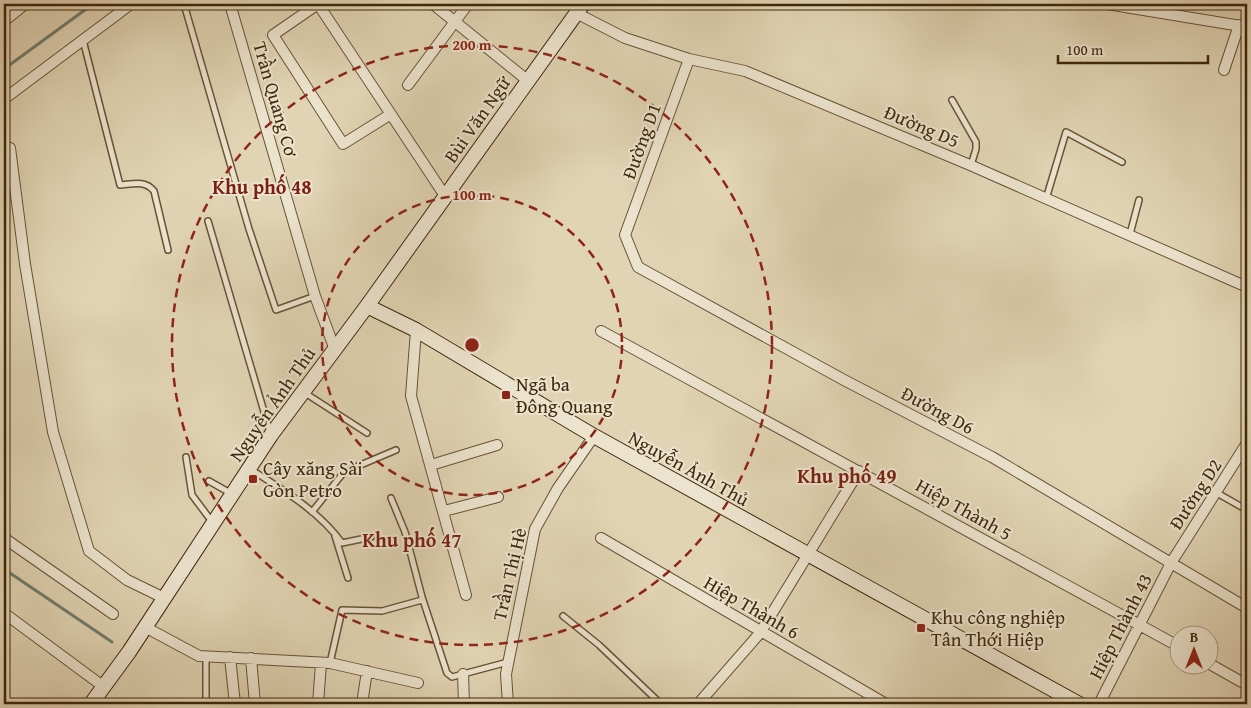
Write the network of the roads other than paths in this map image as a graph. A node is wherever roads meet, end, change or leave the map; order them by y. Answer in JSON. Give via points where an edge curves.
{"nodes":[{"id":1,"x":25,"y":4,"type":"edge"},
{"id":2,"x":131,"y":4,"type":"edge"},
{"id":3,"x":184,"y":4,"type":"edge"},
{"id":4,"x":230,"y":4,"type":"edge"},
{"id":5,"x":318,"y":4,"type":"edge"},
{"id":6,"x":433,"y":4,"type":"edge"},
{"id":7,"x":468,"y":4,"type":"edge"},
{"id":8,"x":1107,"y":4,"type":"edge"},
{"id":9,"x":1125,"y":5,"type":"edge"},
{"id":10,"x":581,"y":9,"type":"edge"},
{"id":11,"x":4,"y":21,"type":"edge"},
{"id":12,"x":456,"y":22,"type":"junction"},
{"id":13,"x":1243,"y":26,"type":"edge"},
{"id":14,"x":83,"y":40,"type":"junction"},
{"id":15,"x":689,"y":59,"type":"junction"},
{"id":16,"x":1224,"y":70,"type":"dead end"},
{"id":17,"x":527,"y":80,"type":"junction"},
{"id":18,"x":408,"y":85,"type":"dead end"},
{"id":19,"x":4,"y":99,"type":"edge"},
{"id":20,"x":952,"y":100,"type":"dead end"},
{"id":21,"x":391,"y":114,"type":"junction"},
{"id":22,"x":10,"y":148,"type":"dead end"},
{"id":23,"x":1122,"y":162,"type":"dead end"},
{"id":24,"x":970,"y":165,"type":"junction"},
{"id":25,"x":446,"y":196,"type":"junction"},
{"id":26,"x":1046,"y":199,"type":"junction"},
{"id":27,"x":1139,"y":200,"type":"dead end"},
{"id":28,"x":208,"y":221,"type":"dead end"},
{"id":29,"x":1130,"y":234,"type":"junction"},
{"id":30,"x":625,"y":236,"type":"joint"},
{"id":31,"x":168,"y":250,"type":"dead end"},
{"id":32,"x":1247,"y":287,"type":"edge"},
{"id":33,"x":315,"y":296,"type":"junction"},
{"id":34,"x":367,"y":306,"type":"junction"},
{"id":35,"x":416,"y":330,"type":"junction"},
{"id":36,"x":601,"y":331,"type":"dead end"},
{"id":37,"x":334,"y":347,"type":"junction"},
{"id":38,"x":302,"y":392,"type":"junction"},
{"id":39,"x":367,"y":433,"type":"dead end"},
{"id":40,"x":271,"y":435,"type":"junction"},
{"id":41,"x":594,"y":436,"type":"junction"},
{"id":42,"x":1247,"y":444,"type":"edge"},
{"id":43,"x":497,"y":445,"type":"dead end"},
{"id":44,"x":396,"y":450,"type":"dead end"},
{"id":45,"x":186,"y":456,"type":"dead end"},
{"id":46,"x":430,"y":465,"type":"junction"},
{"id":47,"x":250,"y":468,"type":"junction"},
{"id":48,"x":859,"y":471,"type":"junction"},
{"id":49,"x":209,"y":481,"type":"dead end"},
{"id":50,"x":1218,"y":493,"type":"junction"},
{"id":51,"x":233,"y":494,"type":"junction"},
{"id":52,"x":498,"y":497,"type":"dead end"},
{"id":53,"x":391,"y":498,"type":"dead end"},
{"id":54,"x":1247,"y":510,"type":"edge"},
{"id":55,"x":444,"y":511,"type":"junction"},
{"id":56,"x":312,"y":512,"type":"junction"},
{"id":57,"x":213,"y":524,"type":"junction"},
{"id":58,"x":333,"y":530,"type":"junction"},
{"id":59,"x":371,"y":537,"type":"dead end"},
{"id":60,"x":4,"y":538,"type":"edge"},
{"id":61,"x":601,"y":538,"type":"dead end"},
{"id":62,"x":809,"y":556,"type":"junction"},
{"id":63,"x":1171,"y":563,"type":"junction"},
{"id":64,"x":348,"y":578,"type":"dead end"},
{"id":65,"x":466,"y":595,"type":"dead end"},
{"id":66,"x":164,"y":598,"type":"junction"},
{"id":67,"x":422,"y":600,"type":"junction"},
{"id":68,"x":1247,"y":608,"type":"edge"},
{"id":69,"x":4,"y":613,"type":"edge"},
{"id":70,"x":113,"y":614,"type":"dead end"},
{"id":71,"x":563,"y":616,"type":"dead end"},
{"id":72,"x":1140,"y":625,"type":"junction"},
{"id":73,"x":145,"y":628,"type":"junction"},
{"id":74,"x":760,"y":633,"type":"junction"},
{"id":75,"x":1168,"y":640,"type":"edge"},
{"id":76,"x":206,"y":656,"type":"junction"},
{"id":77,"x":230,"y":657,"type":"junction"},
{"id":78,"x":251,"y":658,"type":"junction"},
{"id":79,"x":508,"y":662,"type":"junction"},
{"id":80,"x":326,"y":663,"type":"junction"},
{"id":81,"x":1218,"y":669,"type":"edge"},
{"id":82,"x":367,"y":671,"type":"junction"},
{"id":83,"x":463,"y":674,"type":"junction"},
{"id":84,"x":418,"y":683,"type":"dead end"},
{"id":85,"x":1247,"y":686,"type":"edge"},
{"id":86,"x":104,"y":687,"type":"junction"},
{"id":87,"x":91,"y":704,"type":"edge"},
{"id":88,"x":206,"y":704,"type":"edge"},
{"id":89,"x":235,"y":704,"type":"edge"},
{"id":90,"x":255,"y":704,"type":"edge"},
{"id":91,"x":318,"y":704,"type":"edge"},
{"id":92,"x":362,"y":704,"type":"edge"},
{"id":93,"x":464,"y":704,"type":"edge"},
{"id":94,"x":508,"y":704,"type":"edge"},
{"id":95,"x":660,"y":704,"type":"edge"},
{"id":96,"x":698,"y":704,"type":"edge"},
{"id":97,"x":886,"y":704,"type":"edge"},
{"id":98,"x":1078,"y":704,"type":"edge"},
{"id":99,"x":1099,"y":704,"type":"edge"}],
"edges":[{"from":1,"to":11,"type":"street"},
{"from":2,"to":14,"type":"street"},
{"from":3,"to":33,"type":"lane","via":[[249,229],[276,310]]},
{"from":4,"to":33,"type":"street","name":"Trần Quang Cơ"},
{"from":5,"to":21,"type":"street"},
{"from":5,"to":21,"type":"street","via":[[273,35],[343,144]]},
{"from":6,"to":12,"type":"street"},
{"from":7,"to":12,"type":"street"},
{"from":8,"to":9,"type":"street"},
{"from":9,"to":13,"type":"street"},
{"from":10,"to":15,"type":"street","name":"Đường D5","via":[[625,38]]},
{"from":10,"to":17,"type":"main road","name":"Bùi Văn Ngữ"},
{"from":12,"to":17,"type":"street"},
{"from":12,"to":18,"type":"street"},
{"from":13,"to":16,"type":"street"},
{"from":14,"to":19,"type":"street"},
{"from":14,"to":31,"type":"lane","via":[[120,186],[150,185]]},
{"from":15,"to":24,"type":"street","name":"Đường D5","via":[[745,71]]},
{"from":15,"to":30,"type":"street","name":"Đường D1"},
{"from":17,"to":25,"type":"main road","name":"Bùi Văn Ngữ"},
{"from":20,"to":24,"type":"lane","via":[[976,142]]},
{"from":21,"to":25,"type":"street"},
{"from":22,"to":66,"type":"street","via":[[25,264],[53,432],[89,551],[127,580]]},
{"from":23,"to":26,"type":"lane","via":[[1066,132]]},
{"from":24,"to":26,"type":"street","name":"Đường D5"},
{"from":25,"to":34,"type":"main road","name":"Bùi Văn Ngữ"},
{"from":26,"to":29,"type":"street","name":"Đường D5"},
{"from":27,"to":29,"type":"lane"},
{"from":28,"to":40,"type":"lane"},
{"from":29,"to":32,"type":"street","name":"Đường D5"},
{"from":30,"to":63,"type":"street","name":"Đường D6","via":[[638,267],[992,457]]},
{"from":33,"to":37,"type":"street","name":"Trần Quang Cơ"},
{"from":34,"to":35,"type":"main road","name":"Nguyễn Ảnh Thủ"},
{"from":34,"to":37,"type":"main road","name":"Nguyễn Ảnh Thủ"},
{"from":35,"to":41,"type":"main road","name":"Nguyễn Ảnh Thủ"},
{"from":35,"to":46,"type":"street","via":[[411,396]]},
{"from":36,"to":48,"type":"street","name":"Hiệp Thành 5"},
{"from":37,"to":38,"type":"main road","name":"Nguyễn Ảnh Thủ"},
{"from":38,"to":39,"type":"lane"},
{"from":38,"to":40,"type":"main road","name":"Nguyễn Ảnh Thủ"},
{"from":40,"to":47,"type":"main road","name":"Nguyễn Ảnh Thủ"},
{"from":41,"to":62,"type":"main road","name":"Nguyễn Ảnh Thủ"},
{"from":41,"to":79,"type":"street","name":"Trần Thị Hè","via":[[558,488],[535,529]]},
{"from":42,"to":50,"type":"street","name":"Đường D2"},
{"from":43,"to":46,"type":"street"},
{"from":44,"to":56,"type":"lane","via":[[344,472]]},
{"from":45,"to":57,"type":"lane","via":[[192,495]]},
{"from":46,"to":55,"type":"street"},
{"from":47,"to":51,"type":"main road","name":"Nguyễn Ảnh Thủ"},
{"from":47,"to":56,"type":"lane"},
{"from":48,"to":62,"type":"street"},
{"from":48,"to":72,"type":"street","name":"Hiệp Thành 5"},
{"from":49,"to":51,"type":"lane"},
{"from":50,"to":54,"type":"lane"},
{"from":50,"to":63,"type":"street","name":"Đường D2"},
{"from":51,"to":57,"type":"main road","name":"Nguyễn Ảnh Thủ"},
{"from":52,"to":55,"type":"street"},
{"from":53,"to":67,"type":"lane","via":[[405,532]]},
{"from":55,"to":65,"type":"street"},
{"from":56,"to":58,"type":"lane"},
{"from":57,"to":66,"type":"main road","name":"Nguyễn Ảnh Thủ"},
{"from":58,"to":59,"type":"lane","via":[[342,543]]},
{"from":58,"to":64,"type":"lane"},
{"from":60,"to":70,"type":"street"},
{"from":61,"to":74,"type":"street","name":"Hiệp Thành 6"},
{"from":62,"to":74,"type":"street"},
{"from":62,"to":98,"type":"main road","name":"Nguyễn Ảnh Thủ"},
{"from":63,"to":68,"type":"street","name":"Đường D6"},
{"from":63,"to":72,"type":"street","name":"Hiệp Thành 43"},
{"from":66,"to":73,"type":"main road","name":"Nguyễn Ảnh Thủ"},
{"from":67,"to":80,"type":"lane","via":[[382,611],[342,610]]},
{"from":67,"to":83,"type":"lane","via":[[447,674],[452,678]]},
{"from":69,"to":86,"type":"street"},
{"from":71,"to":95,"type":"lane","via":[[606,651]]},
{"from":72,"to":75,"type":"street","name":"Hiệp Thành 5"},
{"from":72,"to":99,"type":"street","name":"Hiệp Thành 43"},
{"from":73,"to":76,"type":"street","via":[[199,656]]},
{"from":73,"to":86,"type":"main road","name":"Nguyễn Ảnh Thủ"},
{"from":74,"to":96,"type":"street"},
{"from":74,"to":97,"type":"street","name":"Hiệp Thành 6"},
{"from":76,"to":77,"type":"street"},
{"from":76,"to":88,"type":"lane"},
{"from":77,"to":78,"type":"street"},
{"from":77,"to":89,"type":"street"},
{"from":78,"to":80,"type":"street"},
{"from":78,"to":90,"type":"street"},
{"from":79,"to":83,"type":"lane"},
{"from":79,"to":94,"type":"street","name":"Trần Thị Hè"},
{"from":80,"to":82,"type":"street"},
{"from":80,"to":91,"type":"street"},
{"from":81,"to":85,"type":"street"},
{"from":82,"to":84,"type":"street"},
{"from":82,"to":92,"type":"street"},
{"from":83,"to":93,"type":"street"},
{"from":86,"to":87,"type":"main road","name":"Nguyễn Ảnh Thủ"}]}
